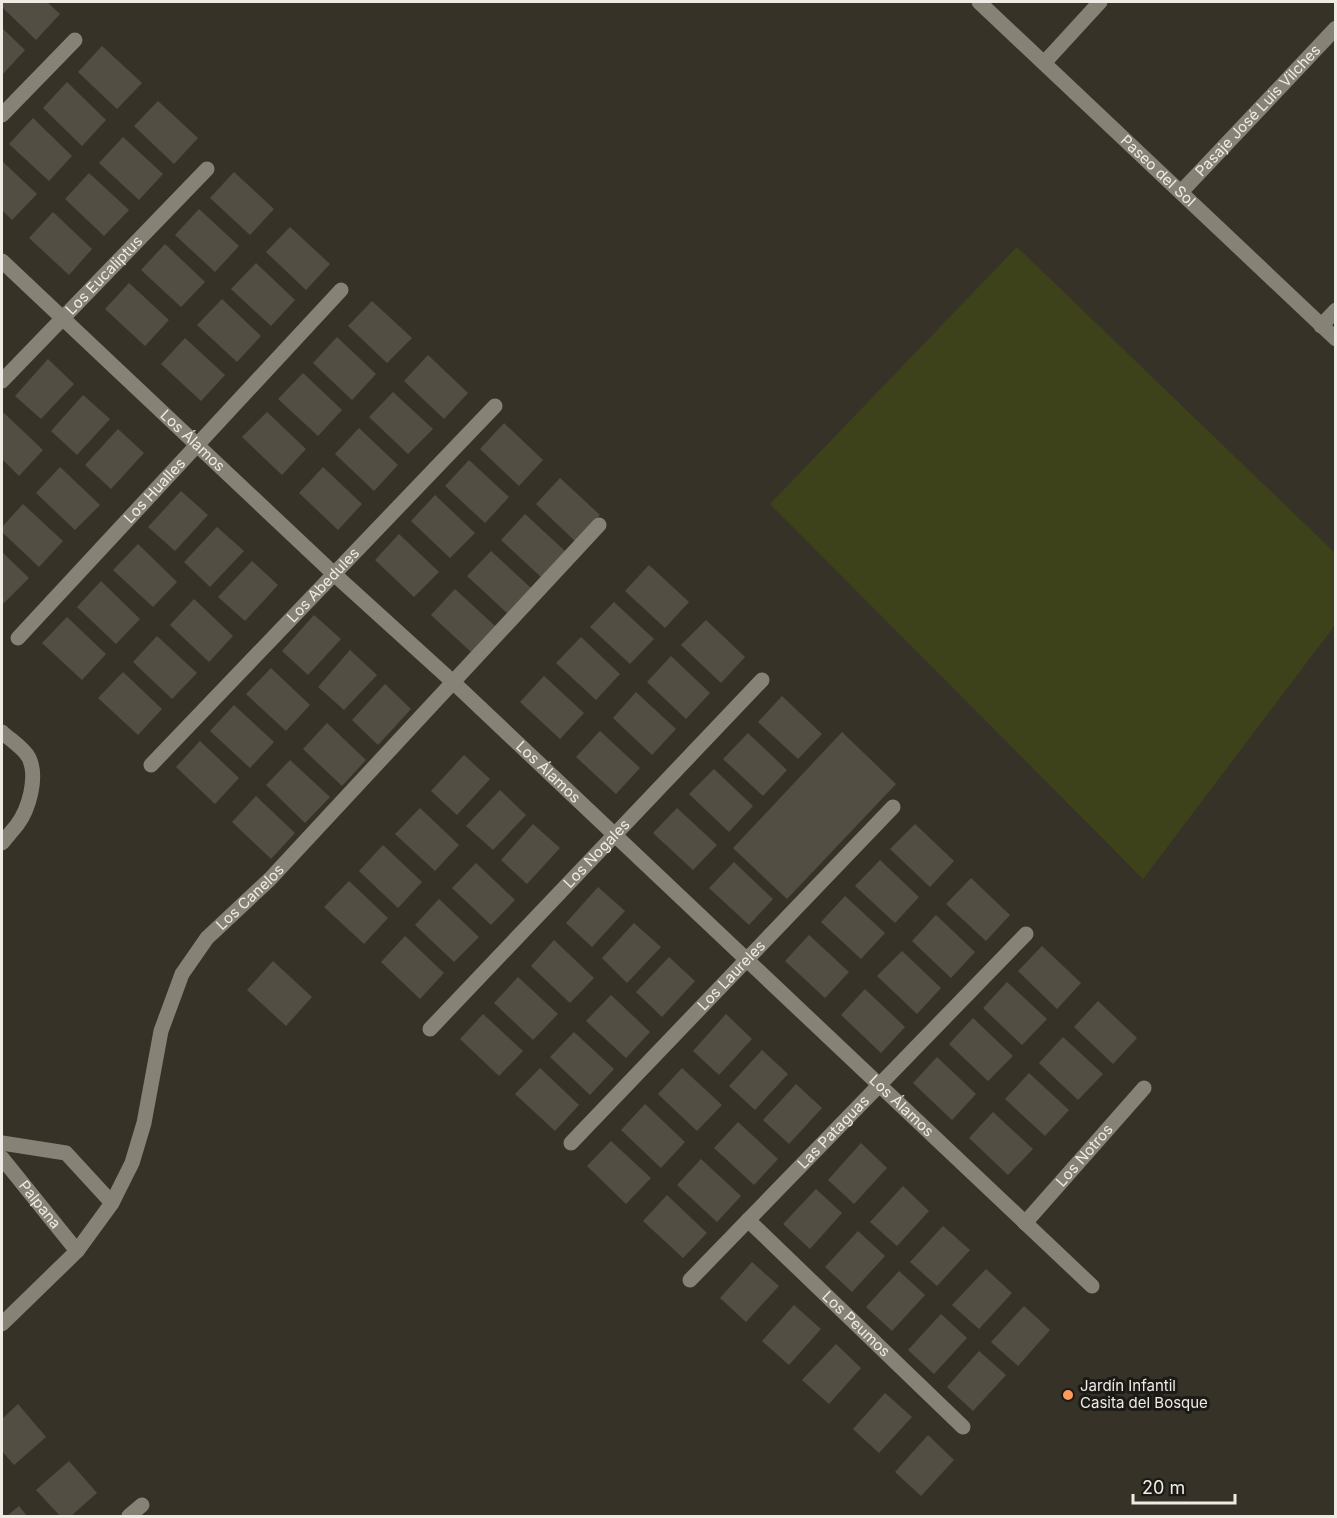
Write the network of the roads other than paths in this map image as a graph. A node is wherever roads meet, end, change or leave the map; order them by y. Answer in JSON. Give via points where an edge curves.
{"nodes":[{"id":1,"x":979,"y":2,"type":"edge"},
{"id":2,"x":1100,"y":2,"type":"edge"},
{"id":3,"x":1335,"y":28,"type":"edge"},
{"id":4,"x":75,"y":40,"type":"dead end"},
{"id":5,"x":1044,"y":63,"type":"junction"},
{"id":6,"x":2,"y":115,"type":"edge"},
{"id":7,"x":207,"y":169,"type":"dead end"},
{"id":8,"x":1180,"y":192,"type":"junction"},
{"id":9,"x":2,"y":261,"type":"edge"},
{"id":10,"x":341,"y":290,"type":"dead end"},
{"id":11,"x":1335,"y":310,"type":"edge"},
{"id":12,"x":62,"y":318,"type":"junction"},
{"id":13,"x":1321,"y":326,"type":"junction"},
{"id":14,"x":1335,"y":339,"type":"edge"},
{"id":15,"x":2,"y":381,"type":"edge"},
{"id":16,"x":495,"y":406,"type":"dead end"},
{"id":17,"x":197,"y":445,"type":"junction"},
{"id":18,"x":599,"y":525,"type":"dead end"},
{"id":19,"x":334,"y":574,"type":"junction"},
{"id":20,"x":18,"y":638,"type":"dead end"},
{"id":21,"x":762,"y":680,"type":"dead end"},
{"id":22,"x":453,"y":682,"type":"junction"},
{"id":23,"x":2,"y":732,"type":"edge"},
{"id":24,"x":151,"y":765,"type":"dead end"},
{"id":25,"x":893,"y":807,"type":"dead end"},
{"id":26,"x":614,"y":835,"type":"junction"},
{"id":27,"x":2,"y":843,"type":"edge"},
{"id":28,"x":1026,"y":934,"type":"dead end"},
{"id":29,"x":745,"y":960,"type":"junction"},
{"id":30,"x":430,"y":1029,"type":"dead end"},
{"id":31,"x":879,"y":1086,"type":"junction"},
{"id":32,"x":1143,"y":1088,"type":"dead end"},
{"id":33,"x":2,"y":1143,"type":"edge"},
{"id":34,"x":571,"y":1143,"type":"dead end"},
{"id":35,"x":2,"y":1158,"type":"edge"},
{"id":36,"x":112,"y":1203,"type":"junction"},
{"id":37,"x":748,"y":1220,"type":"junction"},
{"id":38,"x":1025,"y":1223,"type":"junction"},
{"id":39,"x":77,"y":1251,"type":"junction"},
{"id":40,"x":690,"y":1280,"type":"dead end"},
{"id":41,"x":1092,"y":1286,"type":"dead end"},
{"id":42,"x":2,"y":1324,"type":"edge"},
{"id":43,"x":963,"y":1427,"type":"dead end"},
{"id":44,"x":142,"y":1504,"type":"dead end"},
{"id":45,"x":129,"y":1516,"type":"edge"}],
"edges":[{"from":1,"to":5,"type":"street","name":"Paseo del Sol"},
{"from":2,"to":5,"type":"street"},
{"from":3,"to":8,"type":"street","name":"Pasaje José Luis Vilches"},
{"from":4,"to":6,"type":"street"},
{"from":5,"to":8,"type":"street","name":"Paseo del Sol"},
{"from":7,"to":12,"type":"street","name":"Los Eucaliptus"},
{"from":8,"to":13,"type":"street","name":"Paseo del Sol"},
{"from":9,"to":12,"type":"street","name":"Los Álamos"},
{"from":10,"to":17,"type":"street","name":"Los Hualles"},
{"from":11,"to":13,"type":"street"},
{"from":12,"to":15,"type":"street","name":"Los Eucaliptus"},
{"from":12,"to":17,"type":"street","name":"Los Álamos"},
{"from":13,"to":14,"type":"street","name":"Paseo del Sol"},
{"from":16,"to":19,"type":"street","name":"Los Abedules"},
{"from":17,"to":19,"type":"street","name":"Los Álamos"},
{"from":17,"to":20,"type":"street","name":"Los Hualles"},
{"from":18,"to":22,"type":"street","name":"Los Canelos"},
{"from":19,"to":22,"type":"street","name":"Los Álamos"},
{"from":19,"to":24,"type":"street","name":"Los Abedules"},
{"from":21,"to":26,"type":"street","name":"Los Nogales"},
{"from":22,"to":26,"type":"street","name":"Los Álamos"},
{"from":22,"to":36,"type":"street","name":"Los Canelos","via":[[270,879],[207,938],[182,974],[161,1031],[144,1123],[132,1163]]},
{"from":23,"to":27,"type":"street","via":[[28,757],[32,773],[26,807]]},
{"from":25,"to":29,"type":"street","name":"Los Laureles"},
{"from":26,"to":29,"type":"street","name":"Los Álamos"},
{"from":26,"to":30,"type":"street","name":"Los Nogales"},
{"from":28,"to":31,"type":"street","name":"Las Pataguas"},
{"from":29,"to":31,"type":"street","name":"Los Álamos"},
{"from":29,"to":34,"type":"street","name":"Los Laureles"},
{"from":31,"to":37,"type":"street","name":"Las Pataguas"},
{"from":31,"to":38,"type":"street","name":"Los Álamos"},
{"from":32,"to":38,"type":"street","name":"Los Notros"},
{"from":33,"to":36,"type":"street","via":[[66,1153]]},
{"from":35,"to":39,"type":"street","name":"Palpana"},
{"from":36,"to":39,"type":"street","name":"Los Canelos"},
{"from":37,"to":40,"type":"street","name":"Las Pataguas"},
{"from":37,"to":43,"type":"street","name":"Los Peumos"},
{"from":38,"to":41,"type":"street","name":"Los Álamos"},
{"from":39,"to":42,"type":"street","name":"Los Canelos"},
{"from":44,"to":45,"type":"street"}]}
